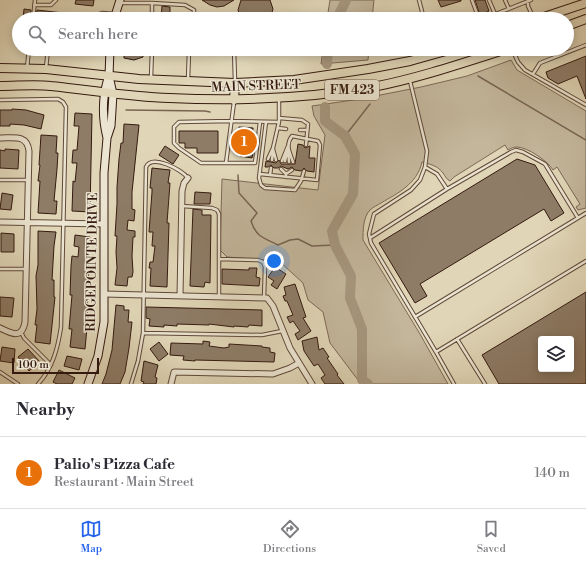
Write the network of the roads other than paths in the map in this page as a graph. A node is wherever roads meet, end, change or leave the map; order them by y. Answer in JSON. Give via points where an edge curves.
{"nodes":[{"id":1,"x":35,"y":0,"type":"edge"},
{"id":2,"x":56,"y":0,"type":"edge"},
{"id":3,"x":419,"y":0,"type":"edge"},
{"id":4,"x":472,"y":0,"type":"edge"},
{"id":5,"x":490,"y":0,"type":"edge"},
{"id":6,"x":505,"y":0,"type":"edge"},
{"id":7,"x":529,"y":0,"type":"edge"},
{"id":8,"x":119,"y":1,"type":"edge"},
{"id":9,"x":152,"y":3,"type":"junction"},
{"id":10,"x":586,"y":3,"type":"edge"},
{"id":11,"x":34,"y":5,"type":"junction"},
{"id":12,"x":509,"y":9,"type":"junction"},
{"id":13,"x":34,"y":12,"type":"edge"},
{"id":14,"x":116,"y":12,"type":"edge"},
{"id":15,"x":152,"y":12,"type":"edge"},
{"id":16,"x":194,"y":12,"type":"edge"},
{"id":17,"x":422,"y":12,"type":"edge"},
{"id":18,"x":476,"y":12,"type":"edge"},
{"id":19,"x":494,"y":12,"type":"edge"},
{"id":20,"x":501,"y":12,"type":"edge"},
{"id":21,"x":531,"y":12,"type":"edge"},
{"id":22,"x":559,"y":12,"type":"edge"},
{"id":23,"x":586,"y":19,"type":"edge"},
{"id":24,"x":574,"y":23,"type":"edge"},
{"id":25,"x":586,"y":45,"type":"edge"},
{"id":26,"x":574,"y":50,"type":"edge"},
{"id":27,"x":28,"y":56,"type":"edge"},
{"id":28,"x":47,"y":56,"type":"edge"},
{"id":29,"x":110,"y":56,"type":"edge"},
{"id":30,"x":152,"y":56,"type":"edge"},
{"id":31,"x":189,"y":56,"type":"edge"},
{"id":32,"x":234,"y":56,"type":"edge"},
{"id":33,"x":418,"y":56,"type":"edge"},
{"id":34,"x":485,"y":56,"type":"edge"},
{"id":35,"x":516,"y":56,"type":"edge"},
{"id":36,"x":558,"y":56,"type":"edge"},
{"id":37,"x":0,"y":68,"type":"edge"},
{"id":38,"x":27,"y":68,"type":"junction"},
{"id":39,"x":46,"y":69,"type":"junction"},
{"id":40,"x":533,"y":74,"type":"junction"},
{"id":41,"x":109,"y":76,"type":"junction"},
{"id":42,"x":410,"y":78,"type":"junction"},
{"id":43,"x":151,"y":80,"type":"junction"},
{"id":44,"x":188,"y":81,"type":"junction"},
{"id":45,"x":235,"y":83,"type":"junction"},
{"id":46,"x":0,"y":86,"type":"edge"},
{"id":47,"x":104,"y":93,"type":"junction"},
{"id":48,"x":113,"y":94,"type":"junction"},
{"id":49,"x":279,"y":98,"type":"junction"},
{"id":50,"x":0,"y":100,"type":"edge"},
{"id":51,"x":234,"y":100,"type":"junction"},
{"id":52,"x":586,"y":105,"type":"edge"},
{"id":53,"x":279,"y":118,"type":"junction"},
{"id":54,"x":231,"y":121,"type":"junction"},
{"id":55,"x":260,"y":122,"type":"junction"},
{"id":56,"x":266,"y":122,"type":"junction"},
{"id":57,"x":279,"y":122,"type":"junction"},
{"id":58,"x":280,"y":128,"type":"junction"},
{"id":59,"x":306,"y":130,"type":"junction"},
{"id":60,"x":0,"y":138,"type":"edge"},
{"id":61,"x":107,"y":138,"type":"junction"},
{"id":62,"x":307,"y":138,"type":"junction"},
{"id":63,"x":306,"y":145,"type":"dead end"},
{"id":64,"x":288,"y":146,"type":"junction"},
{"id":65,"x":273,"y":148,"type":"junction"},
{"id":66,"x":268,"y":159,"type":"dead end"},
{"id":67,"x":272,"y":160,"type":"dead end"},
{"id":68,"x":276,"y":160,"type":"dead end"},
{"id":69,"x":283,"y":161,"type":"dead end"},
{"id":70,"x":289,"y":162,"type":"dead end"},
{"id":71,"x":293,"y":162,"type":"dead end"},
{"id":72,"x":226,"y":163,"type":"junction"},
{"id":73,"x":267,"y":167,"type":"dead end"},
{"id":74,"x":425,"y":167,"type":"junction"},
{"id":75,"x":276,"y":168,"type":"dead end"},
{"id":76,"x":282,"y":169,"type":"dead end"},
{"id":77,"x":290,"y":170,"type":"dead end"},
{"id":78,"x":271,"y":171,"type":"junction"},
{"id":79,"x":304,"y":171,"type":"dead end"},
{"id":80,"x":260,"y":174,"type":"junction"},
{"id":81,"x":286,"y":175,"type":"junction"},
{"id":82,"x":188,"y":178,"type":"joint"},
{"id":83,"x":303,"y":178,"type":"junction"},
{"id":84,"x":0,"y":180,"type":"edge"},
{"id":85,"x":28,"y":180,"type":"junction"},
{"id":86,"x":447,"y":189,"type":"junction"},
{"id":87,"x":182,"y":206,"type":"junction"},
{"id":88,"x":586,"y":213,"type":"edge"},
{"id":89,"x":578,"y":218,"type":"junction"},
{"id":90,"x":0,"y":222,"type":"edge"},
{"id":91,"x":28,"y":222,"type":"junction"},
{"id":92,"x":64,"y":223,"type":"junction"},
{"id":93,"x":104,"y":224,"type":"junction"},
{"id":94,"x":370,"y":238,"type":"junction"},
{"id":95,"x":219,"y":259,"type":"junction"},
{"id":96,"x":586,"y":261,"type":"edge"},
{"id":97,"x":0,"y":269,"type":"edge"},
{"id":98,"x":26,"y":269,"type":"junction"},
{"id":99,"x":104,"y":294,"type":"junction"},
{"id":100,"x":142,"y":296,"type":"junction"},
{"id":101,"x":180,"y":296,"type":"junction"},
{"id":102,"x":219,"y":297,"type":"junction"},
{"id":103,"x":264,"y":298,"type":"junction"},
{"id":104,"x":415,"y":317,"type":"junction"},
{"id":105,"x":0,"y":328,"type":"edge"},
{"id":106,"x":282,"y":331,"type":"junction"},
{"id":107,"x":21,"y":332,"type":"junction"},
{"id":108,"x":143,"y":333,"type":"junction"},
{"id":109,"x":458,"y":339,"type":"junction"},
{"id":110,"x":436,"y":352,"type":"junction"},
{"id":111,"x":299,"y":363,"type":"junction"},
{"id":112,"x":51,"y":365,"type":"junction"},
{"id":113,"x":0,"y":372,"type":"edge"},
{"id":114,"x":18,"y":384,"type":"edge"},
{"id":115,"x":38,"y":384,"type":"edge"},
{"id":116,"x":88,"y":384,"type":"edge"},
{"id":117,"x":131,"y":384,"type":"edge"},
{"id":118,"x":171,"y":384,"type":"edge"},
{"id":119,"x":312,"y":384,"type":"edge"},
{"id":120,"x":454,"y":384,"type":"edge"},
{"id":121,"x":485,"y":384,"type":"edge"}],
"edges":[{"from":1,"to":11,"type":"lane"},
{"from":2,"to":11,"type":"lane","via":[[51,6]]},
{"from":3,"to":17,"type":"lane"},
{"from":4,"to":18,"type":"lane"},
{"from":5,"to":19,"type":"lane"},
{"from":6,"to":12,"type":"lane"},
{"from":7,"to":12,"type":"lane"},
{"from":7,"to":21,"type":"lane"},
{"from":8,"to":9,"type":"lane"},
{"from":8,"to":14,"type":"street"},
{"from":9,"to":15,"type":"lane"},
{"from":9,"to":16,"type":"lane","via":[[186,5]]},
{"from":10,"to":22,"type":"main road"},
{"from":11,"to":13,"type":"lane"},
{"from":12,"to":20,"type":"lane"},
{"from":23,"to":24,"type":"main road"},
{"from":25,"to":26,"type":"lane"},
{"from":27,"to":38,"type":"lane"},
{"from":28,"to":39,"type":"lane"},
{"from":29,"to":41,"type":"street"},
{"from":30,"to":43,"type":"lane"},
{"from":31,"to":44,"type":"lane"},
{"from":32,"to":45,"type":"lane"},
{"from":33,"to":45,"type":"main road","name":"MAIN STREET","number":"FM 423","via":[[368,69],[294,80]]},
{"from":34,"to":42,"type":"main road","name":"MAIN STREET","number":"FM 423"},
{"from":35,"to":40,"type":"lane","via":[[521,66]]},
{"from":36,"to":40,"type":"lane","via":[[540,63]]},
{"from":37,"to":38,"type":"main road","name":"MAIN STREET","number":"FM 423"},
{"from":38,"to":39,"type":"main road","name":"MAIN STREET","number":"FM 423"},
{"from":39,"to":41,"type":"main road","name":"MAIN STREET","number":"FM 423"},
{"from":40,"to":52,"type":"lane"},
{"from":41,"to":43,"type":"main road","name":"MAIN STREET","number":"FM 423"},
{"from":41,"to":47,"type":"street","name":"RIDGEPOINTE DRIVE"},
{"from":41,"to":48,"type":"street","name":"RIDGEPOINTE DRIVE"},
{"from":42,"to":49,"type":"main road","name":"MAIN STREET","number":"FM 423","via":[[336,93]]},
{"from":42,"to":74,"type":"lane","via":[[427,151]]},
{"from":43,"to":44,"type":"main road","name":"MAIN STREET","number":"FM 423"},
{"from":44,"to":45,"type":"main road","name":"MAIN STREET","number":"FM 423"},
{"from":45,"to":51,"type":"main road"},
{"from":46,"to":47,"type":"main road","name":"MAIN STREET","number":"FM 423","via":[[50,86]]},
{"from":47,"to":48,"type":"main road","name":"MAIN STREET","number":"FM 423"},
{"from":47,"to":61,"type":"street","name":"RIDGEPOINTE DRIVE","via":[[103,124]]},
{"from":48,"to":51,"type":"main road","name":"MAIN STREET","number":"FM 423"},
{"from":48,"to":61,"type":"street","name":"RIDGEPOINTE DRIVE","via":[[111,126]]},
{"from":49,"to":51,"type":"main road","name":"MAIN STREET","number":"FM 423"},
{"from":49,"to":53,"type":"lane"},
{"from":50,"to":92,"type":"lane","via":[[58,100],[64,103]]},
{"from":51,"to":54,"type":"lane"},
{"from":53,"to":57,"type":"lane"},
{"from":53,"to":59,"type":"lane","via":[[302,120],[308,124]]},
{"from":54,"to":55,"type":"lane"},
{"from":54,"to":72,"type":"lane"},
{"from":54,"to":72,"type":"lane","via":[[179,122],[174,127],[174,143],[179,148],[201,163]]},
{"from":55,"to":56,"type":"lane"},
{"from":55,"to":72,"type":"lane","via":[[255,163]]},
{"from":56,"to":57,"type":"lane"},
{"from":56,"to":80,"type":"lane"},
{"from":57,"to":58,"type":"lane"},
{"from":58,"to":58,"type":"lane","via":[[286,129]]},
{"from":58,"to":65,"type":"lane"},
{"from":59,"to":59,"type":"lane","via":[[300,129]]},
{"from":59,"to":62,"type":"lane"},
{"from":60,"to":85,"type":"street","via":[[26,141],[29,151]]},
{"from":61,"to":93,"type":"street","name":"RIDGEPOINTE DRIVE"},
{"from":62,"to":63,"type":"lane"},
{"from":62,"to":64,"type":"lane","via":[[292,136]]},
{"from":62,"to":83,"type":"lane","via":[[318,140],[320,145],[317,180]]},
{"from":64,"to":69,"type":"lane"},
{"from":64,"to":70,"type":"lane"},
{"from":64,"to":71,"type":"lane"},
{"from":65,"to":66,"type":"lane"},
{"from":65,"to":67,"type":"lane"},
{"from":65,"to":68,"type":"lane"},
{"from":73,"to":78,"type":"lane"},
{"from":74,"to":86,"type":"lane","via":[[437,174]]},
{"from":74,"to":94,"type":"lane","via":[[420,180],[411,190],[374,214]]},
{"from":75,"to":78,"type":"lane"},
{"from":76,"to":81,"type":"lane"},
{"from":77,"to":81,"type":"lane"},
{"from":78,"to":80,"type":"lane"},
{"from":78,"to":81,"type":"lane"},
{"from":79,"to":83,"type":"lane"},
{"from":80,"to":83,"type":"lane","via":[[260,183],[265,188],[295,190]]},
{"from":81,"to":83,"type":"lane"},
{"from":82,"to":87,"type":"street","via":[[184,183]]},
{"from":82,"to":100,"type":"lane","via":[[185,173],[159,162],[150,162],[146,167]]},
{"from":84,"to":85,"type":"lane"},
{"from":85,"to":91,"type":"street"},
{"from":86,"to":89,"type":"lane","via":[[516,150],[545,164]]},
{"from":86,"to":94,"type":"lane"},
{"from":87,"to":95,"type":"lane","via":[[206,207],[218,211]]},
{"from":87,"to":101,"type":"street"},
{"from":88,"to":89,"type":"lane"},
{"from":89,"to":104,"type":"lane"},
{"from":90,"to":91,"type":"street"},
{"from":91,"to":92,"type":"street"},
{"from":91,"to":98,"type":"street"},
{"from":92,"to":93,"type":"street"},
{"from":92,"to":112,"type":"lane","via":[[61,327],[57,351]]},
{"from":93,"to":99,"type":"street","name":"RIDGEPOINTE DRIVE"},
{"from":94,"to":104,"type":"lane"},
{"from":95,"to":102,"type":"lane"},
{"from":95,"to":103,"type":"lane","via":[[263,262]]},
{"from":96,"to":109,"type":"lane"},
{"from":97,"to":98,"type":"lane"},
{"from":98,"to":107,"type":"street","via":[[25,322]]},
{"from":99,"to":100,"type":"street"},
{"from":99,"to":116,"type":"street","name":"RIDGEPOINTE DRIVE","via":[[102,335]]},
{"from":100,"to":101,"type":"street"},
{"from":100,"to":108,"type":"lane"},
{"from":101,"to":102,"type":"street"},
{"from":102,"to":103,"type":"street"},
{"from":103,"to":106,"type":"street","via":[[270,301]]},
{"from":104,"to":110,"type":"lane"},
{"from":105,"to":107,"type":"street","via":[[12,334]]},
{"from":106,"to":108,"type":"lane","via":[[253,335]]},
{"from":106,"to":111,"type":"street"},
{"from":107,"to":112,"type":"lane"},
{"from":108,"to":117,"type":"lane"},
{"from":109,"to":110,"type":"lane"},
{"from":109,"to":121,"type":"lane"},
{"from":110,"to":120,"type":"lane"},
{"from":111,"to":118,"type":"street","via":[[272,374],[174,372]]},
{"from":111,"to":119,"type":"street"},
{"from":112,"to":115,"type":"lane"},
{"from":113,"to":114,"type":"lane"}]}
